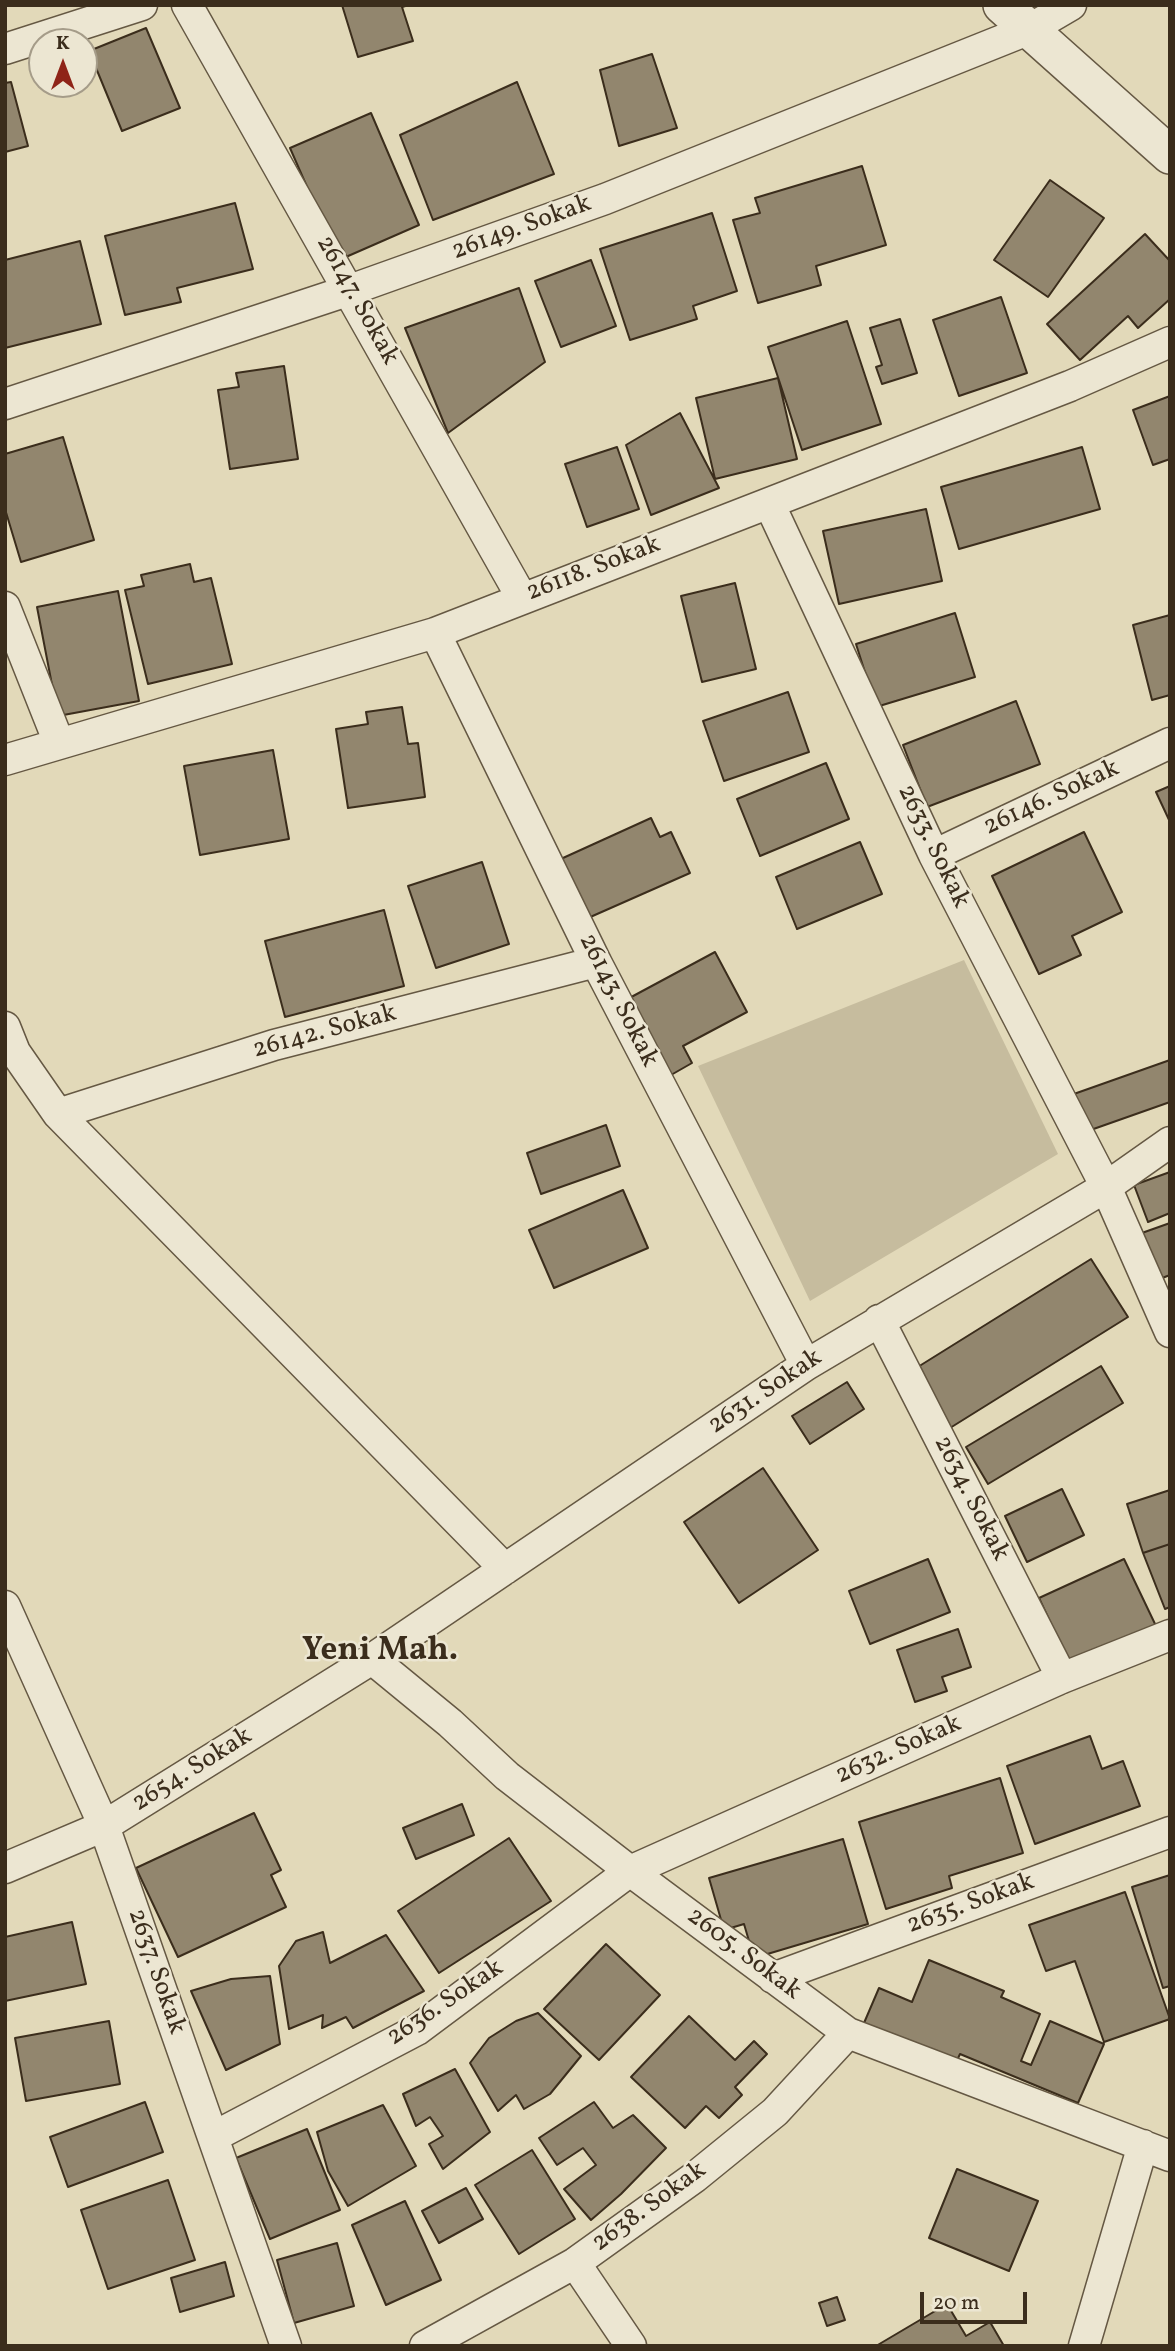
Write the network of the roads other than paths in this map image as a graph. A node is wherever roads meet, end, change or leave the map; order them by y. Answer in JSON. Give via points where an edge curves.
{"nodes":[{"id":1,"x":142,"y":5,"type":"edge"},
{"id":2,"x":187,"y":5,"type":"edge"},
{"id":3,"x":1002,"y":5,"type":"edge"},
{"id":4,"x":1071,"y":5,"type":"edge"},
{"id":5,"x":1030,"y":29,"type":"junction"},
{"id":6,"x":5,"y":49,"type":"edge"},
{"id":7,"x":1170,"y":155,"type":"edge"},
{"id":8,"x":350,"y":290,"type":"junction"},
{"id":9,"x":1170,"y":342,"type":"edge"},
{"id":10,"x":5,"y":404,"type":"edge"},
{"id":11,"x":769,"y":503,"type":"junction"},
{"id":12,"x":522,"y":598,"type":"junction"},
{"id":13,"x":5,"y":607,"type":"edge"},
{"id":14,"x":435,"y":633,"type":"junction"},
{"id":15,"x":59,"y":743,"type":"junction"},
{"id":16,"x":1170,"y":743,"type":"edge"},
{"id":17,"x":5,"y":760,"type":"edge"},
{"id":18,"x":934,"y":855,"type":"junction"},
{"id":19,"x":596,"y":962,"type":"junction"},
{"id":20,"x":5,"y":1027,"type":"edge"},
{"id":21,"x":58,"y":1114,"type":"junction"},
{"id":22,"x":1170,"y":1142,"type":"edge"},
{"id":23,"x":1106,"y":1187,"type":"junction"},
{"id":24,"x":879,"y":1320,"type":"junction"},
{"id":25,"x":1170,"y":1332,"type":"edge"},
{"id":26,"x":806,"y":1364,"type":"junction"},
{"id":27,"x":505,"y":1569,"type":"junction"},
{"id":28,"x":6,"y":1611,"type":"edge"},
{"id":29,"x":1170,"y":1635,"type":"edge"},
{"id":30,"x":372,"y":1659,"type":"junction"},
{"id":31,"x":1062,"y":1678,"type":"junction"},
{"id":32,"x":104,"y":1826,"type":"junction"},
{"id":33,"x":1170,"y":1832,"type":"edge"},
{"id":34,"x":5,"y":1868,"type":"edge"},
{"id":35,"x":630,"y":1871,"type":"junction"},
{"id":36,"x":773,"y":1978,"type":"junction"},
{"id":37,"x":848,"y":2033,"type":"junction"},
{"id":38,"x":213,"y":2137,"type":"junction"},
{"id":39,"x":1156,"y":2150,"type":"edge"},
{"id":40,"x":575,"y":2263,"type":"junction"},
{"id":41,"x":286,"y":2346,"type":"edge"},
{"id":42,"x":425,"y":2346,"type":"edge"},
{"id":43,"x":631,"y":2346,"type":"edge"},
{"id":44,"x":1084,"y":2346,"type":"edge"}],
"edges":[{"from":1,"to":6,"type":"street"},
{"from":2,"to":8,"type":"street","name":"26147. Sokak"},
{"from":3,"to":5,"type":"street"},
{"from":4,"to":5,"type":"street","name":"26149. Sokak"},
{"from":5,"to":7,"type":"street"},
{"from":5,"to":8,"type":"street","name":"26149. Sokak","via":[[605,200]]},
{"from":8,"to":10,"type":"street","name":"26149. Sokak"},
{"from":8,"to":12,"type":"street","name":"26147. Sokak"},
{"from":9,"to":11,"type":"street","name":"26118. Sokak","via":[[1070,386]]},
{"from":11,"to":12,"type":"street","name":"26118. Sokak"},
{"from":11,"to":18,"type":"street","name":"2633. Sokak"},
{"from":12,"to":14,"type":"street","name":"26118. Sokak"},
{"from":13,"to":15,"type":"street"},
{"from":14,"to":15,"type":"street","name":"26118. Sokak"},
{"from":14,"to":19,"type":"street","name":"26143. Sokak"},
{"from":15,"to":17,"type":"street","name":"26118. Sokak"},
{"from":16,"to":18,"type":"street","name":"26146. Sokak"},
{"from":18,"to":23,"type":"street","name":"2633. Sokak"},
{"from":19,"to":21,"type":"street","name":"26142. Sokak","via":[[274,1045]]},
{"from":19,"to":26,"type":"street","name":"26143. Sokak"},
{"from":20,"to":21,"type":"street","via":[[15,1052]]},
{"from":21,"to":27,"type":"street"},
{"from":22,"to":23,"type":"street","name":"2631. Sokak"},
{"from":23,"to":24,"type":"street","name":"2631. Sokak"},
{"from":23,"to":25,"type":"street","name":"2633. Sokak"},
{"from":24,"to":26,"type":"street","name":"2631. Sokak"},
{"from":24,"to":31,"type":"street","name":"2634. Sokak"},
{"from":26,"to":27,"type":"street","name":"2631. Sokak"},
{"from":27,"to":30,"type":"street","name":"2631. Sokak"},
{"from":28,"to":32,"type":"street","name":"2637. Sokak"},
{"from":29,"to":31,"type":"street","name":"2632. Sokak"},
{"from":30,"to":32,"type":"street","name":"2654. Sokak"},
{"from":30,"to":35,"type":"street","name":"2605. Sokak","via":[[507,1776]]},
{"from":31,"to":35,"type":"street","name":"2632. Sokak"},
{"from":32,"to":34,"type":"street","name":"2654. Sokak"},
{"from":32,"to":38,"type":"street","name":"2637. Sokak"},
{"from":33,"to":36,"type":"street","name":"2635. Sokak"},
{"from":35,"to":36,"type":"street","name":"2605. Sokak"},
{"from":35,"to":38,"type":"street","name":"2636. Sokak","via":[[417,2030]]},
{"from":36,"to":37,"type":"street","name":"2605. Sokak"},
{"from":37,"to":39,"type":"street","name":"2605. Sokak"},
{"from":37,"to":40,"type":"street","name":"2638. Sokak","via":[[775,2112],[695,2178]]},
{"from":38,"to":41,"type":"street","name":"2637. Sokak"},
{"from":39,"to":44,"type":"street"},
{"from":40,"to":42,"type":"street","name":"2638. Sokak"},
{"from":40,"to":43,"type":"street"}]}
